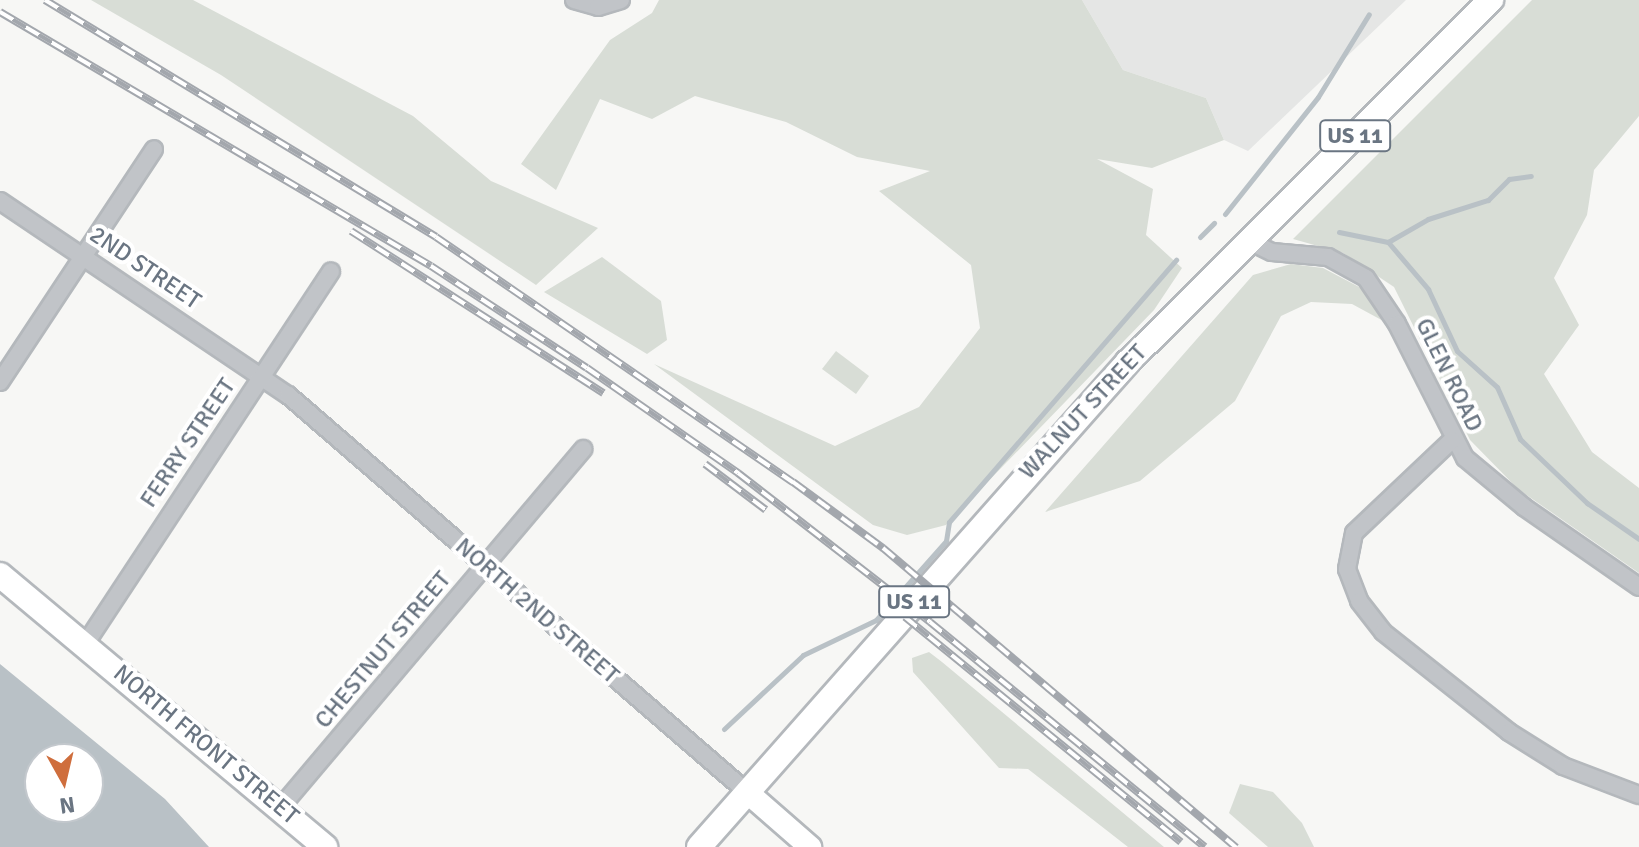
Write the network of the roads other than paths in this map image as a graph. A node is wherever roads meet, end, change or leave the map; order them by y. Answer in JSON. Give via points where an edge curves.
{"nodes":[{"id":1,"x":574,"y":0,"type":"edge"},
{"id":2,"x":621,"y":0,"type":"edge"},
{"id":3,"x":1491,"y":0,"type":"edge"},
{"id":4,"x":154,"y":149,"type":"dead end"},
{"id":5,"x":0,"y":201,"type":"edge"},
{"id":6,"x":1249,"y":241,"type":"junction"},
{"id":7,"x":85,"y":257,"type":"junction"},
{"id":8,"x":331,"y":272,"type":"dead end"},
{"id":9,"x":263,"y":375,"type":"junction"},
{"id":10,"x":0,"y":382,"type":"edge"},
{"id":11,"x":1452,"y":440,"type":"junction"},
{"id":12,"x":583,"y":449,"type":"dead end"},
{"id":13,"x":486,"y":566,"type":"junction"},
{"id":14,"x":0,"y":575,"type":"edge"},
{"id":15,"x":1639,"y":587,"type":"edge"},
{"id":16,"x":86,"y":643,"type":"junction"},
{"id":17,"x":747,"y":792,"type":"junction"},
{"id":18,"x":1639,"y":795,"type":"edge"},
{"id":19,"x":280,"y":808,"type":"junction"},
{"id":20,"x":325,"y":847,"type":"edge"},
{"id":21,"x":699,"y":847,"type":"edge"},
{"id":22,"x":810,"y":847,"type":"edge"}],
"edges":[{"from":1,"to":2,"type":"street","via":[[598,7]]},
{"from":3,"to":6,"type":"main road","name":"WALNUT STREET","number":"US 11"},
{"from":4,"to":7,"type":"street"},
{"from":5,"to":7,"type":"street","name":"2ND STREET"},
{"from":6,"to":11,"type":"street","name":"GLEN ROAD","via":[[1272,252],[1328,257],[1366,278],[1397,324]]},
{"from":6,"to":17,"type":"main road","name":"WALNUT STREET","number":"US 11","via":[[1064,431]]},
{"from":7,"to":9,"type":"street","name":"2ND STREET"},
{"from":7,"to":10,"type":"street"},
{"from":8,"to":9,"type":"street","name":"FERRY STREET"},
{"from":9,"to":13,"type":"street","name":"NORTH 2ND STREET"},
{"from":9,"to":16,"type":"street","name":"FERRY STREET"},
{"from":11,"to":15,"type":"street","name":"GLEN ROAD","via":[[1524,507]]},
{"from":11,"to":18,"type":"street","via":[[1354,533],[1347,569],[1359,601],[1383,632],[1509,732],[1563,766]]},
{"from":12,"to":13,"type":"street","name":"CHESTNUT STREET"},
{"from":13,"to":17,"type":"street","name":"NORTH 2ND STREET"},
{"from":13,"to":19,"type":"street","name":"CHESTNUT STREET"},
{"from":14,"to":16,"type":"main road","name":"NORTH FRONT STREET"},
{"from":16,"to":19,"type":"main road","name":"NORTH FRONT STREET"},
{"from":17,"to":21,"type":"main road","name":"WALNUT STREET","number":"US 11"},
{"from":17,"to":22,"type":"street","name":"NORTH 2ND STREET"},
{"from":19,"to":20,"type":"main road","name":"NORTH FRONT STREET"}]}
